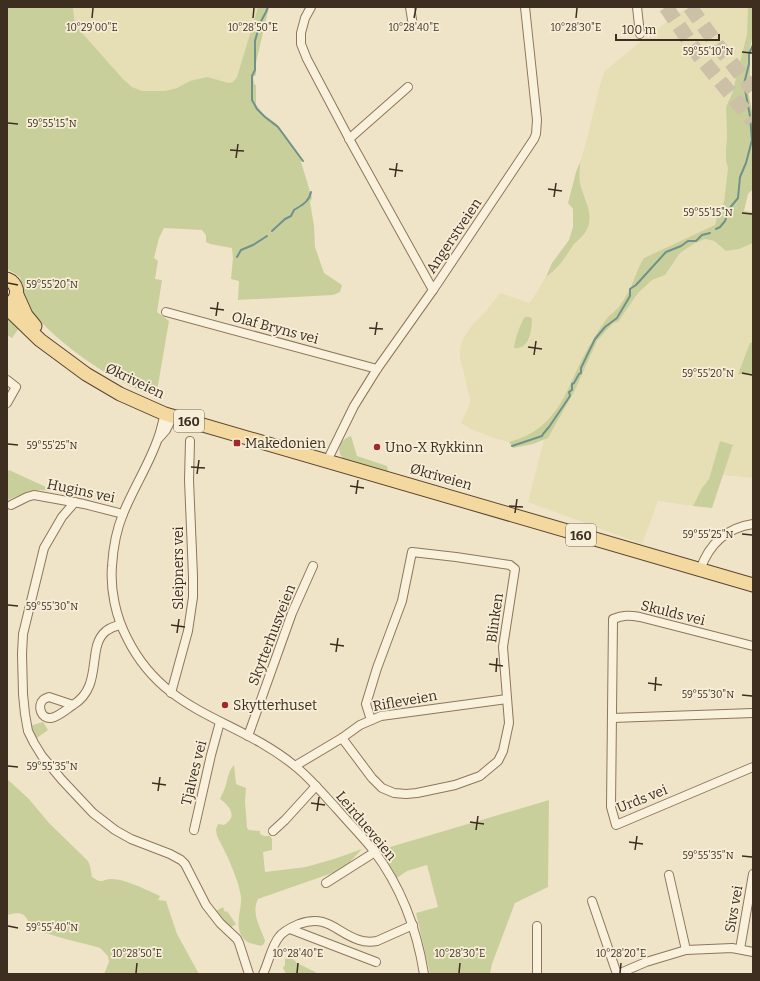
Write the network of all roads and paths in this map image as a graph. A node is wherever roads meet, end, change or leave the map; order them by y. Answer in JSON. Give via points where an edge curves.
{"nodes":[{"id":1,"x":311,"y":7,"type":"edge"},
{"id":2,"x":410,"y":7,"type":"edge"},
{"id":3,"x":525,"y":7,"type":"edge"},
{"id":4,"x":637,"y":7,"type":"edge"},
{"id":5,"x":413,"y":26,"type":"dead end"},
{"id":6,"x":640,"y":34,"type":"dead end"},
{"id":7,"x":408,"y":87,"type":"dead end"},
{"id":8,"x":349,"y":139,"type":"junction"},
{"id":9,"x":7,"y":279,"type":"edge"},
{"id":10,"x":433,"y":290,"type":"junction"},
{"id":11,"x":17,"y":294,"type":"junction"},
{"id":12,"x":7,"y":305,"type":"edge"},
{"id":13,"x":7,"y":308,"type":"edge"},
{"id":14,"x":166,"y":312,"type":"dead end"},
{"id":15,"x":61,"y":356,"type":"junction"},
{"id":16,"x":377,"y":369,"type":"junction"},
{"id":17,"x":7,"y":380,"type":"edge"},
{"id":18,"x":7,"y":403,"type":"edge"},
{"id":19,"x":169,"y":415,"type":"junction"},
{"id":20,"x":190,"y":440,"type":"dead end"},
{"id":21,"x":327,"y":462,"type":"junction"},
{"id":22,"x":75,"y":502,"type":"junction"},
{"id":23,"x":11,"y":505,"type":"dead end"},
{"id":24,"x":123,"y":514,"type":"junction"},
{"id":25,"x":753,"y":524,"type":"edge"},
{"id":26,"x":313,"y":566,"type":"dead end"},
{"id":27,"x":700,"y":570,"type":"junction"},
{"id":28,"x":753,"y":585,"type":"edge"},
{"id":29,"x":120,"y":625,"type":"junction"},
{"id":30,"x":753,"y":646,"type":"edge"},
{"id":31,"x":171,"y":693,"type":"junction"},
{"id":32,"x":507,"y":699,"type":"junction"},
{"id":33,"x":73,"y":705,"type":"dead end"},
{"id":34,"x":753,"y":713,"type":"edge"},
{"id":35,"x":612,"y":718,"type":"junction"},
{"id":36,"x":371,"y":720,"type":"junction"},
{"id":37,"x":220,"y":722,"type":"junction"},
{"id":38,"x":248,"y":736,"type":"junction"},
{"id":39,"x":342,"y":738,"type":"junction"},
{"id":40,"x":295,"y":766,"type":"junction"},
{"id":41,"x":753,"y":767,"type":"edge"},
{"id":42,"x":316,"y":786,"type":"junction"},
{"id":43,"x":194,"y":830,"type":"dead end"},
{"id":44,"x":274,"y":831,"type":"dead end"},
{"id":45,"x":375,"y":852,"type":"junction"},
{"id":46,"x":753,"y":874,"type":"edge"},
{"id":47,"x":669,"y":875,"type":"dead end"},
{"id":48,"x":326,"y":883,"type":"dead end"},
{"id":49,"x":592,"y":901,"type":"dead end"},
{"id":50,"x":413,"y":925,"type":"junction"},
{"id":51,"x":537,"y":926,"type":"dead end"},
{"id":52,"x":290,"y":929,"type":"junction"},
{"id":53,"x":740,"y":949,"type":"junction"},
{"id":54,"x":686,"y":950,"type":"junction"},
{"id":55,"x":753,"y":952,"type":"edge"},
{"id":56,"x":376,"y":962,"type":"dead end"},
{"id":57,"x":249,"y":974,"type":"edge"},
{"id":58,"x":263,"y":974,"type":"edge"},
{"id":59,"x":424,"y":974,"type":"edge"},
{"id":60,"x":537,"y":974,"type":"edge"},
{"id":61,"x":618,"y":974,"type":"edge"}],
"edges":[{"from":1,"to":8,"type":"street","via":[[303,24],[301,44]]},
{"from":2,"to":5,"type":"street"},
{"from":3,"to":10,"type":"street","name":"Angerstveien","via":[[537,120],[536,134],[528,150]]},
{"from":4,"to":6,"type":"street"},
{"from":7,"to":8,"type":"street"},
{"from":8,"to":10,"type":"street"},
{"from":9,"to":11,"type":"main road","number":"160","via":[[15,284]]},
{"from":10,"to":16,"type":"street","name":"Angerstveien"},
{"from":11,"to":12,"type":"main road"},
{"from":11,"to":15,"type":"main road","name":"Økriveien","number":"160","via":[[26,315]]},
{"from":13,"to":15,"type":"main road","name":"Økriveien","number":"160"},
{"from":14,"to":16,"type":"street","name":"Olaf Bryns vei"},
{"from":15,"to":19,"type":"main road","name":"Økriveien","number":"160","via":[[120,394]]},
{"from":16,"to":21,"type":"street","name":"Angerstveien","via":[[354,406]]},
{"from":17,"to":18,"type":"street","via":[[16,387]]},
{"from":19,"to":21,"type":"main road","name":"Økriveien","number":"160"},
{"from":19,"to":24,"type":"street","name":"Leirdueveien"},
{"from":20,"to":31,"type":"street","name":"Sleipners vei","via":[[193,597],[188,631]]},
{"from":21,"to":27,"type":"main road","name":"Økriveien","number":"160"},
{"from":22,"to":23,"type":"street","name":"Hugins vei","via":[[34,495]]},
{"from":22,"to":24,"type":"street","name":"Hugins vei"},
{"from":22,"to":57,"type":"street","via":[[62,517],[44,548],[23,634],[23,694],[30,735],[60,779],[93,813],[131,839],[170,854],[185,864],[206,905],[237,939]]},
{"from":24,"to":29,"type":"street","name":"Leirdueveien","via":[[116,537],[112,568],[113,592]]},
{"from":25,"to":27,"type":"street","via":[[729,531],[719,539],[708,552]]},
{"from":26,"to":38,"type":"street","name":"Skytterhusveien","via":[[292,613]]},
{"from":27,"to":28,"type":"main road","name":"Økriveien","number":"160"},
{"from":29,"to":31,"type":"street","name":"Leirdueveien","via":[[145,667]]},
{"from":29,"to":33,"type":"street","via":[[101,636],[87,691],[81,700]]},
{"from":30,"to":35,"type":"street","name":"Skulds vei","via":[[640,617],[628,615],[613,619]]},
{"from":31,"to":37,"type":"street","name":"Leirdueveien"},
{"from":32,"to":36,"type":"street","name":"Rifleveien","via":[[394,714]]},
{"from":32,"to":36,"type":"street","name":"Blinken","via":[[503,647],[515,569],[510,565],[412,552],[402,601],[366,704]]},
{"from":32,"to":39,"type":"street","name":"Blinken","via":[[508,734],[504,751],[498,761],[480,776],[430,791],[406,794],[382,788]]},
{"from":34,"to":35,"type":"street"},
{"from":35,"to":41,"type":"street","name":"Urds vei","via":[[611,807],[616,824]]},
{"from":36,"to":39,"type":"street","name":"Rifleveien"},
{"from":37,"to":38,"type":"street","name":"Leirdueveien"},
{"from":37,"to":43,"type":"street","name":"Tjalves vei"},
{"from":38,"to":40,"type":"street","name":"Leirdueveien"},
{"from":39,"to":40,"type":"street","name":"Rifleveien"},
{"from":40,"to":42,"type":"street","name":"Leirdueveien"},
{"from":42,"to":44,"type":"street","name":"Leirdueveien"},
{"from":42,"to":45,"type":"street","name":"Leirdueveien"},
{"from":45,"to":48,"type":"street"},
{"from":45,"to":50,"type":"street","name":"Leirdueveien","via":[[386,868]]},
{"from":46,"to":53,"type":"street","name":"Sivs vei"},
{"from":47,"to":54,"type":"street"},
{"from":49,"to":61,"type":"street"},
{"from":50,"to":52,"type":"street","via":[[371,942],[360,940],[328,923],[316,920]]},
{"from":50,"to":59,"type":"street","name":"Leirdueveien"},
{"from":51,"to":60,"type":"street"},
{"from":52,"to":56,"type":"street"},
{"from":52,"to":58,"type":"street","via":[[278,937]]},
{"from":53,"to":54,"type":"street"},
{"from":53,"to":55,"type":"street"},
{"from":54,"to":61,"type":"street"}]}
